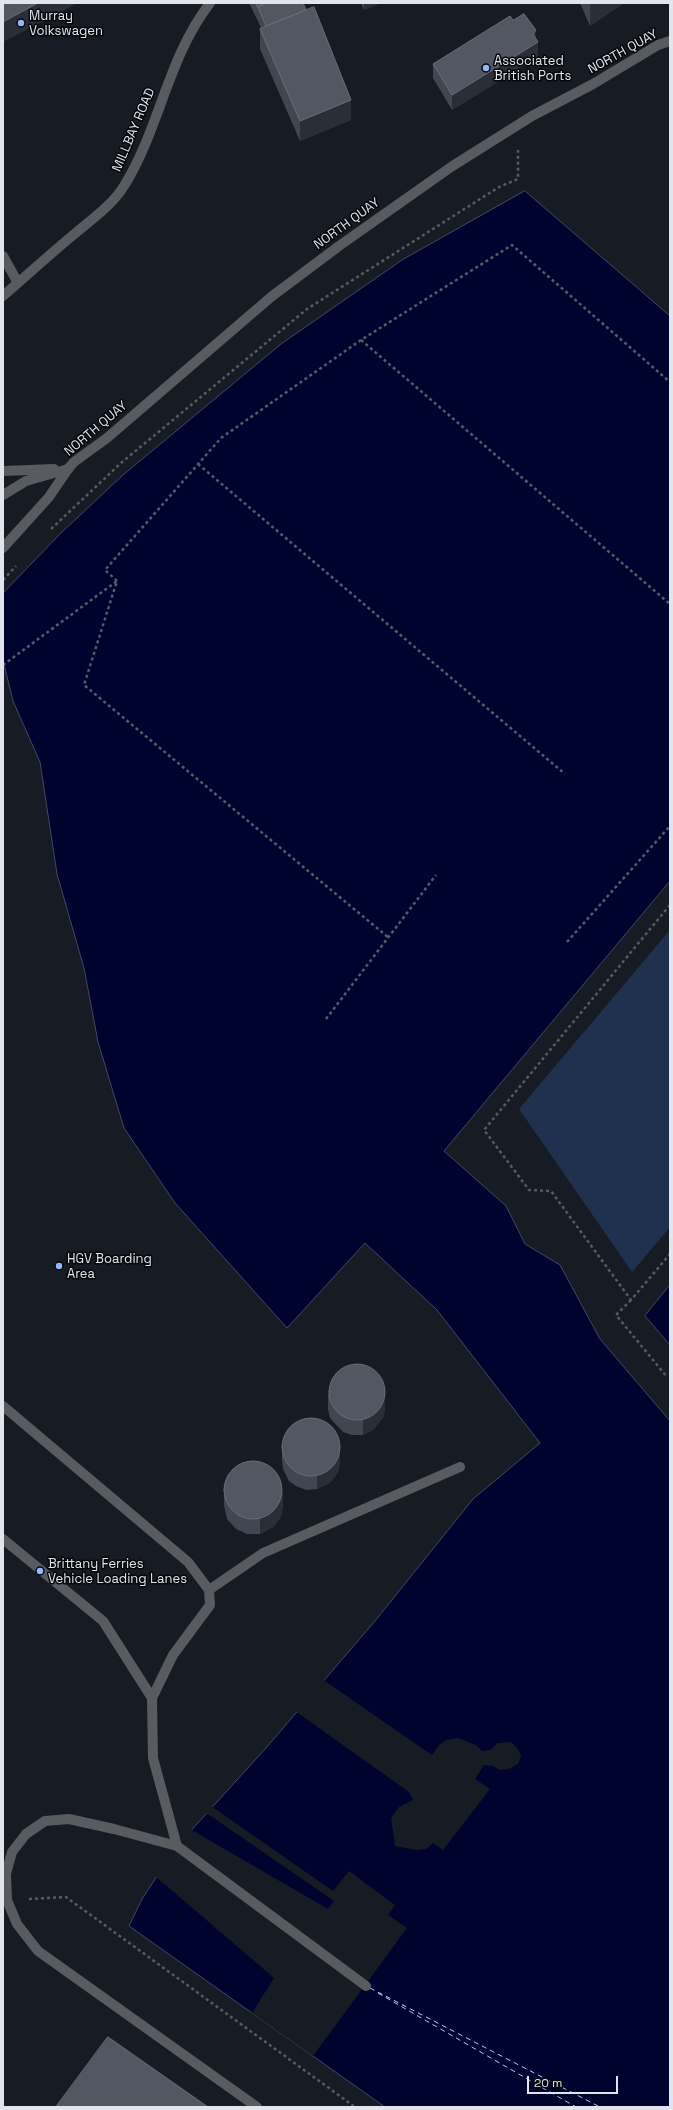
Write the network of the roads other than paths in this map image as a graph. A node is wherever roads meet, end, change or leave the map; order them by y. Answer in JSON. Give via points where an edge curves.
{"nodes":[{"id":1,"x":210,"y":3,"type":"edge"},
{"id":2,"x":670,"y":41,"type":"edge"},
{"id":3,"x":3,"y":256,"type":"edge"},
{"id":4,"x":18,"y":283,"type":"junction"},
{"id":5,"x":3,"y":296,"type":"edge"},
{"id":6,"x":68,"y":469,"type":"junction"},
{"id":7,"x":3,"y":471,"type":"edge"},
{"id":8,"x":3,"y":495,"type":"edge"},
{"id":9,"x":3,"y":548,"type":"edge"},
{"id":10,"x":3,"y":1406,"type":"edge"},
{"id":11,"x":460,"y":1467,"type":"dead end"},
{"id":12,"x":3,"y":1539,"type":"edge"},
{"id":13,"x":209,"y":1590,"type":"junction"},
{"id":14,"x":152,"y":1698,"type":"junction"},
{"id":15,"x":177,"y":1846,"type":"junction"},
{"id":16,"x":366,"y":1986,"type":"dead end"},
{"id":17,"x":257,"y":2107,"type":"edge"}],
"edges":[{"from":1,"to":4,"type":"street","name":"MILLBAY ROAD","via":[[198,19],[175,62],[140,154],[124,187],[107,206]]},
{"from":2,"to":6,"type":"street","name":"NORTH QUAY","via":[[658,44],[518,125],[445,171],[271,297]]},
{"from":3,"to":4,"type":"street"},
{"from":4,"to":5,"type":"street","name":"MILLBAY ROAD"},
{"from":6,"to":7,"type":"street"},
{"from":6,"to":8,"type":"street","via":[[26,481]]},
{"from":6,"to":9,"type":"street","via":[[49,497]]},
{"from":10,"to":13,"type":"street","via":[[188,1562]]},
{"from":11,"to":13,"type":"street","via":[[263,1553]]},
{"from":12,"to":14,"type":"street","via":[[103,1621]]},
{"from":13,"to":14,"type":"street","via":[[210,1605],[173,1655]]},
{"from":14,"to":15,"type":"street","via":[[153,1758]]},
{"from":15,"to":16,"type":"street"},
{"from":15,"to":17,"type":"street","via":[[70,1820],[45,1821],[26,1834],[12,1852],[6,1874],[7,1900],[17,1924],[38,1950]]}]}
